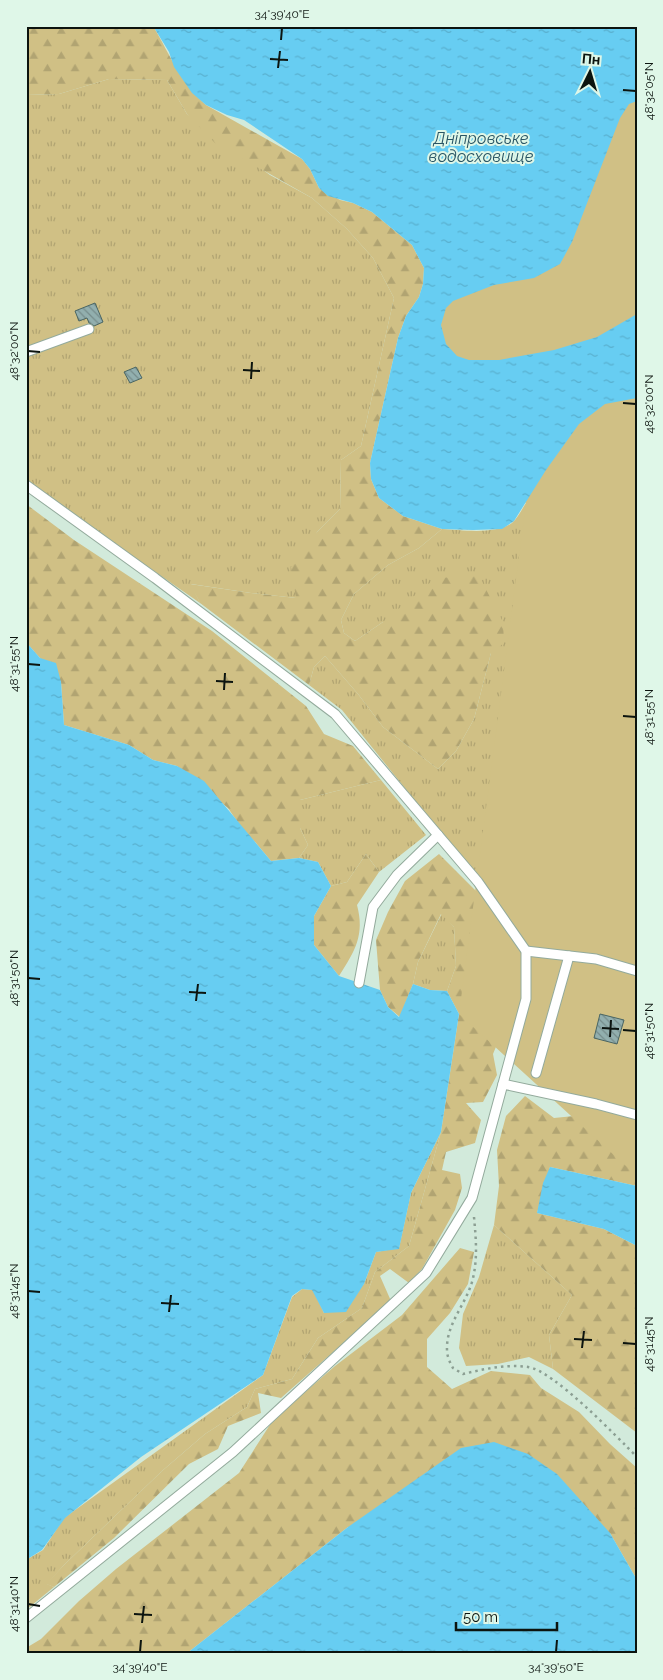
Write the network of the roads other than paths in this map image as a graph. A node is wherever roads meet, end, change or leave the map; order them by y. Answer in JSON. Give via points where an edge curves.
{"nodes":[{"id":1,"x":89,"y":329,"type":"dead end"},
{"id":2,"x":26,"y":352,"type":"edge"},
{"id":3,"x":26,"y":485,"type":"edge"},
{"id":4,"x":438,"y":835,"type":"junction"},
{"id":5,"x":526,"y":952,"type":"junction"},
{"id":6,"x":569,"y":956,"type":"junction"},
{"id":7,"x":637,"y":970,"type":"edge"},
{"id":8,"x":359,"y":983,"type":"dead end"},
{"id":9,"x":536,"y":1074,"type":"dead end"},
{"id":10,"x":503,"y":1084,"type":"junction"},
{"id":11,"x":637,"y":1115,"type":"edge"},
{"id":12,"x":26,"y":1618,"type":"edge"}],
"edges":[{"from":1,"to":2,"type":"lane"},
{"from":3,"to":4,"type":"lane","via":[[335,714]]},
{"from":4,"to":5,"type":"lane","via":[[478,882]]},
{"from":4,"to":8,"type":"lane","via":[[397,875],[374,907]]},
{"from":5,"to":6,"type":"lane"},
{"from":5,"to":10,"type":"lane","via":[[526,999]]},
{"from":6,"to":7,"type":"lane","via":[[596,959]]},
{"from":6,"to":9,"type":"lane"},
{"from":10,"to":11,"type":"lane"},
{"from":10,"to":12,"type":"lane","via":[[472,1198],[426,1273],[234,1452]]}]}
